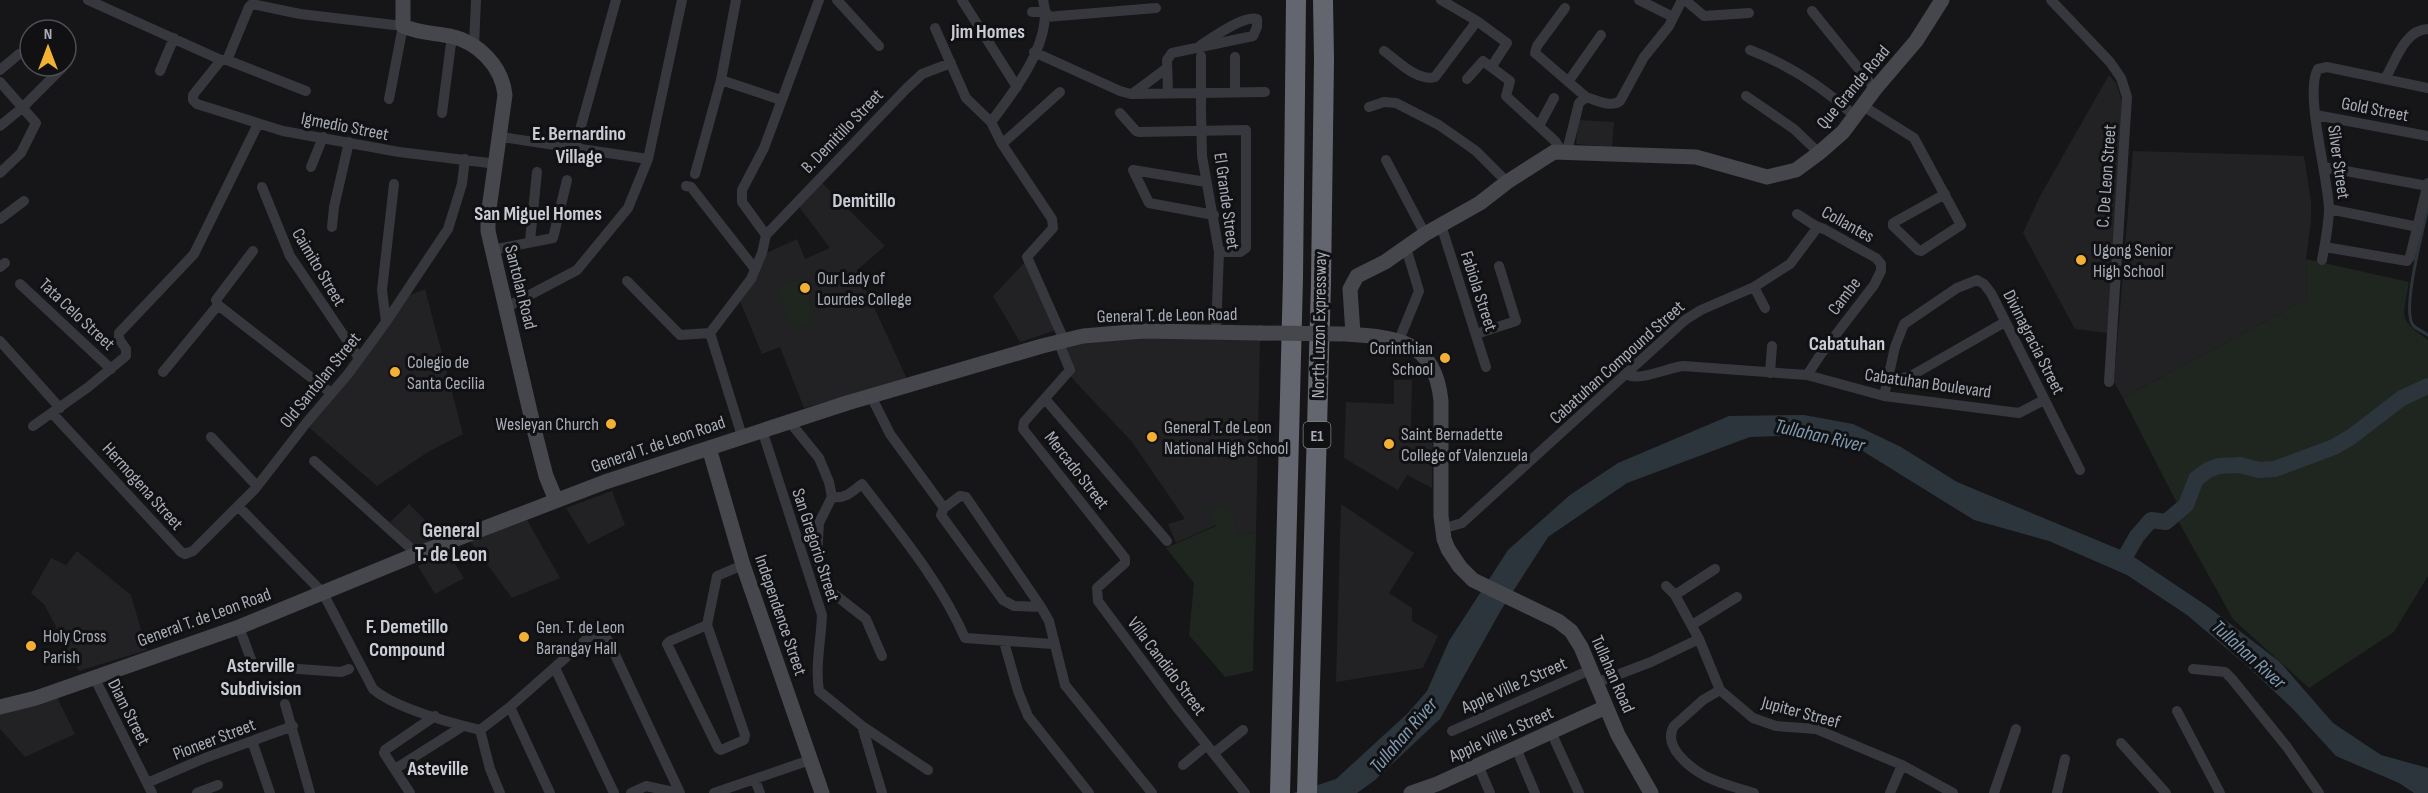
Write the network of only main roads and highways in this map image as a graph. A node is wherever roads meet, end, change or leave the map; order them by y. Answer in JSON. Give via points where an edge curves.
{"nodes":[{"id":1,"x":403,"y":0,"type":"edge"},
{"id":2,"x":1296,"y":0,"type":"edge"},
{"id":3,"x":1942,"y":0,"type":"edge"},
{"id":4,"x":1324,"y":4,"type":"edge"},
{"id":5,"x":1347,"y":334,"type":"junction"},
{"id":6,"x":709,"y":448,"type":"junction"},
{"id":7,"x":556,"y":500,"type":"junction"},
{"id":8,"x":1478,"y":583,"type":"joint"},
{"id":9,"x":0,"y":707,"type":"edge"},
{"id":10,"x":1606,"y":707,"type":"junction"},
{"id":11,"x":822,"y":793,"type":"edge"},
{"id":12,"x":1280,"y":793,"type":"edge"},
{"id":13,"x":1307,"y":793,"type":"edge"},
{"id":14,"x":1411,"y":793,"type":"edge"},
{"id":15,"x":1651,"y":793,"type":"edge"}],
"edges":[{"from":1,"to":7,"type":"main road","name":"Santolan Road","via":[[403,26],[452,36],[474,46],[502,78],[505,95],[501,137],[488,216],[492,250],[546,476]]},
{"from":2,"to":12,"type":"highway","name":"North Luzon Expressway","number":"E1"},
{"from":3,"to":5,"type":"main road","name":"Que Grande Road","via":[[1906,54],[1843,132],[1796,170],[1767,177],[1696,157],[1554,152],[1480,203],[1358,276],[1350,289]]},
{"from":4,"to":13,"type":"highway","name":"North Luzon Expressway","number":"E1"},
{"from":5,"to":6,"type":"main road","name":"General T. de Leon Road","bridge":true,"via":[[1119,332],[1061,340]]},
{"from":5,"to":8,"type":"main road","name":"General T. de Leon Road","via":[[1399,340],[1423,355],[1434,369],[1439,382],[1442,529],[1452,556]]},
{"from":6,"to":7,"type":"main road","name":"General T. de Leon Road"},
{"from":6,"to":11,"type":"main road","name":"Independence Street","via":[[743,565]]},
{"from":7,"to":9,"type":"main road","name":"General T. de Leon Road","via":[[239,627]]},
{"from":8,"to":10,"type":"main road","name":"Tullahan Road","via":[[1571,631]]},
{"from":10,"to":14,"type":"main road","name":"Apple Ville 1 Street"},
{"from":10,"to":15,"type":"main road","name":"Tullahan Road"}]}
